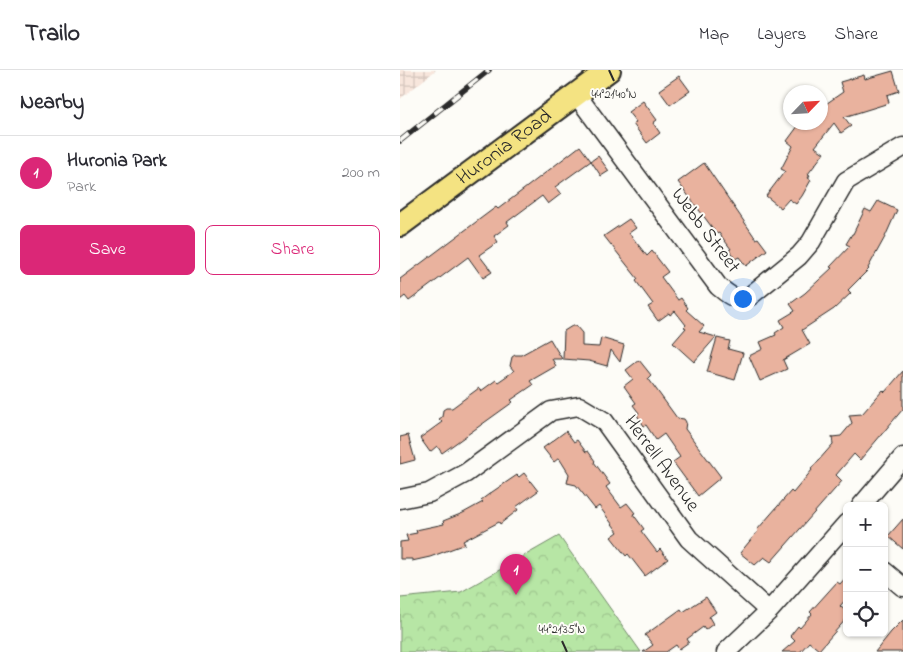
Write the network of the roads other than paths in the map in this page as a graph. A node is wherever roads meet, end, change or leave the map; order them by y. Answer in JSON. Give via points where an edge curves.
{"nodes":[{"id":1,"x":609,"y":70,"type":"edge"},
{"id":2,"x":576,"y":94,"type":"junction"},
{"id":3,"x":903,"y":147,"type":"edge"},
{"id":4,"x":400,"y":225,"type":"edge"},
{"id":5,"x":903,"y":457,"type":"edge"},
{"id":6,"x":400,"y":499,"type":"edge"},
{"id":7,"x":864,"y":502,"type":"edge"},
{"id":8,"x":843,"y":532,"type":"edge"},
{"id":9,"x":888,"y":574,"type":"edge"},
{"id":10,"x":903,"y":587,"type":"edge"},
{"id":11,"x":769,"y":611,"type":"junction"},
{"id":12,"x":726,"y":652,"type":"edge"}],
"edges":[{"from":1,"to":2,"type":"main road","name":"Huronia Road"},
{"from":2,"to":3,"type":"street","name":"Webb Street","via":[[718,286],[730,296],[741,299],[750,296],[800,256],[846,181]]},
{"from":2,"to":4,"type":"main road","name":"Huronia Road"},
{"from":5,"to":7,"type":"street"},
{"from":6,"to":11,"type":"street","name":"Herrell Avenue","via":[[429,494],[466,473],[551,411],[579,406],[604,422],[689,539]]},
{"from":8,"to":11,"type":"street"},
{"from":9,"to":10,"type":"street"},
{"from":11,"to":12,"type":"street"}]}
